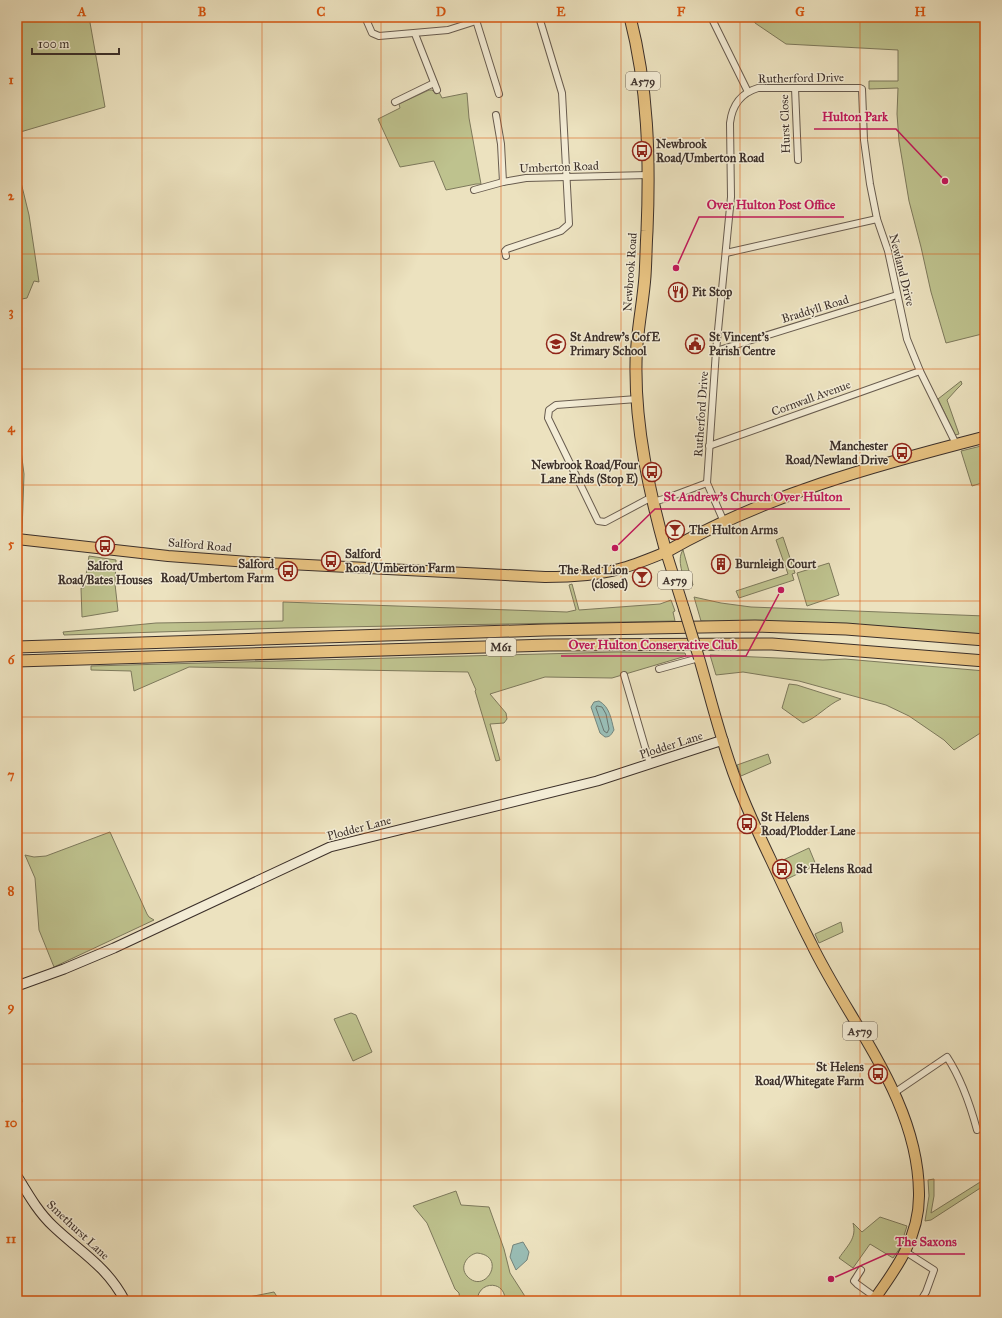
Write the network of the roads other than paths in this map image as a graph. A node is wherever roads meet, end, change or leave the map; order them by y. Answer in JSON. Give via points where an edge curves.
{"nodes":[{"id":1,"x":365,"y":17,"type":"edge"},
{"id":2,"x":539,"y":17,"type":"edge"},
{"id":3,"x":630,"y":17,"type":"edge"},
{"id":4,"x":711,"y":17,"type":"edge"},
{"id":5,"x":475,"y":19,"type":"edge"},
{"id":6,"x":415,"y":34,"type":"junction"},
{"id":7,"x":434,"y":83,"type":"junction"},
{"id":8,"x":795,"y":88,"type":"junction"},
{"id":9,"x":437,"y":90,"type":"dead end"},
{"id":10,"x":863,"y":91,"type":"joint"},
{"id":11,"x":748,"y":92,"type":"junction"},
{"id":12,"x":499,"y":94,"type":"dead end"},
{"id":13,"x":396,"y":102,"type":"dead end"},
{"id":14,"x":495,"y":118,"type":"dead end"},
{"id":15,"x":797,"y":160,"type":"dead end"},
{"id":16,"x":648,"y":175,"type":"junction"},
{"id":17,"x":567,"y":176,"type":"junction"},
{"id":18,"x":503,"y":182,"type":"junction"},
{"id":19,"x":474,"y":190,"type":"dead end"},
{"id":20,"x":877,"y":219,"type":"junction"},
{"id":21,"x":726,"y":253,"type":"junction"},
{"id":22,"x":506,"y":256,"type":"dead end"},
{"id":23,"x":897,"y":295,"type":"junction"},
{"id":24,"x":716,"y":351,"type":"junction"},
{"id":25,"x":920,"y":371,"type":"junction"},
{"id":26,"x":637,"y":399,"type":"junction"},
{"id":27,"x":985,"y":437,"type":"edge"},
{"id":28,"x":956,"y":444,"type":"junction"},
{"id":29,"x":709,"y":446,"type":"junction"},
{"id":30,"x":707,"y":483,"type":"junction"},
{"id":31,"x":653,"y":500,"type":"junction"},
{"id":32,"x":724,"y":522,"type":"junction"},
{"id":33,"x":17,"y":540,"type":"edge"},
{"id":34,"x":666,"y":552,"type":"junction"},
{"id":35,"x":985,"y":640,"type":"edge"},
{"id":36,"x":17,"y":647,"type":"edge"},
{"id":37,"x":697,"y":660,"type":"junction"},
{"id":38,"x":17,"y":661,"type":"edge"},
{"id":39,"x":985,"y":661,"type":"edge"},
{"id":40,"x":659,"y":669,"type":"dead end"},
{"id":41,"x":624,"y":675,"type":"dead end"},
{"id":42,"x":723,"y":740,"type":"junction"},
{"id":43,"x":650,"y":764,"type":"junction"},
{"id":44,"x":17,"y":986,"type":"edge"},
{"id":45,"x":894,"y":1093,"type":"junction"},
{"id":46,"x":977,"y":1130,"type":"dead end"},
{"id":47,"x":17,"y":1176,"type":"edge"},
{"id":48,"x":906,"y":1252,"type":"junction"},
{"id":49,"x":861,"y":1270,"type":"dead end"},
{"id":50,"x":874,"y":1299,"type":"edge"},
{"id":51,"x":921,"y":1300,"type":"dead end"},
{"id":52,"x":124,"y":1301,"type":"edge"}],
"edges":[{"from":1,"to":6,"type":"street","via":[[376,36]]},
{"from":2,"to":17,"type":"street","via":[[562,93]]},
{"from":3,"to":16,"type":"highway","name":"Newbrook Road","number":"A579","via":[[642,73]]},
{"from":4,"to":11,"type":"street"},
{"from":5,"to":6,"type":"street","via":[[453,29]]},
{"from":5,"to":12,"type":"street"},
{"from":6,"to":7,"type":"street"},
{"from":7,"to":9,"type":"street"},
{"from":7,"to":13,"type":"street"},
{"from":8,"to":10,"type":"street","name":"Rutherford Drive","via":[[860,88]]},
{"from":8,"to":11,"type":"street","name":"Rutherford Drive","via":[[758,88]]},
{"from":8,"to":15,"type":"street","name":"Hurst Close"},
{"from":10,"to":20,"type":"street","name":"Newland Drive","via":[[865,157]]},
{"from":11,"to":21,"type":"street","name":"Rutherford Drive","via":[[741,96],[731,116],[732,182]]},
{"from":14,"to":18,"type":"street","via":[[501,144]]},
{"from":16,"to":17,"type":"street","name":"Umberton Road"},
{"from":16,"to":26,"type":"highway","name":"Newbrook Road","number":"A579","via":[[645,276],[636,350]]},
{"from":17,"to":18,"type":"street","name":"Umberton Road"},
{"from":17,"to":22,"type":"street","via":[[569,220],[566,227],[561,231],[507,249]]},
{"from":18,"to":19,"type":"street","name":"Umberton Road"},
{"from":20,"to":21,"type":"street"},
{"from":20,"to":23,"type":"street","name":"Newland Drive","via":[[888,251]]},
{"from":21,"to":24,"type":"street","name":"Rutherford Drive"},
{"from":23,"to":24,"type":"street","name":"Braddyll Road"},
{"from":23,"to":25,"type":"street","name":"Newland Drive","via":[[910,347]]},
{"from":24,"to":29,"type":"street","name":"Rutherford Drive"},
{"from":25,"to":28,"type":"street","name":"Newland Drive"},
{"from":25,"to":29,"type":"street","name":"Cornwall Avenue"},
{"from":26,"to":31,"type":"highway","name":"Newbrook Road","number":"A579","via":[[643,451]]},
{"from":26,"to":31,"type":"street","via":[[556,405],[549,410],[548,418],[598,521],[605,522]]},
{"from":27,"to":28,"type":"highway"},
{"from":28,"to":32,"type":"highway","via":[[840,478]]},
{"from":29,"to":30,"type":"street","name":"Rutherford Drive"},
{"from":30,"to":31,"type":"street"},
{"from":30,"to":32,"type":"street","name":"Rutherford Drive"},
{"from":31,"to":34,"type":"highway","name":"Newbrook Road","number":"A579"},
{"from":32,"to":34,"type":"highway","via":[[692,536]]},
{"from":33,"to":34,"type":"main road","name":"Salford Road","via":[[249,562],[545,577],[610,572]]},
{"from":34,"to":37,"type":"main road","number":"A579","bridge":true},
{"from":35,"to":36,"type":"highway","number":"M61","via":[[846,629],[755,626]]},
{"from":37,"to":40,"type":"street"},
{"from":37,"to":42,"type":"main road","number":"A579"},
{"from":38,"to":39,"type":"highway","number":"M61","via":[[549,645],[772,644]]},
{"from":41,"to":43,"type":"street"},
{"from":42,"to":43,"type":"main road","name":"Plodder Lane"},
{"from":42,"to":45,"type":"main road","number":"A579","via":[[736,782],[809,940]]},
{"from":43,"to":44,"type":"main road","name":"Plodder Lane","via":[[560,791],[330,847],[114,948]]},
{"from":45,"to":46,"type":"street","via":[[947,1057],[964,1089]]},
{"from":45,"to":48,"type":"main road","number":"A579","via":[[909,1130],[919,1181],[919,1210]]},
{"from":47,"to":52,"type":"main road","name":"Smethurst Lane","via":[[43,1216],[103,1270]]},
{"from":48,"to":50,"type":"main road","number":"A579"},
{"from":48,"to":51,"type":"street","via":[[934,1270]]},
{"from":49,"to":50,"type":"street","via":[[854,1281]]}]}
